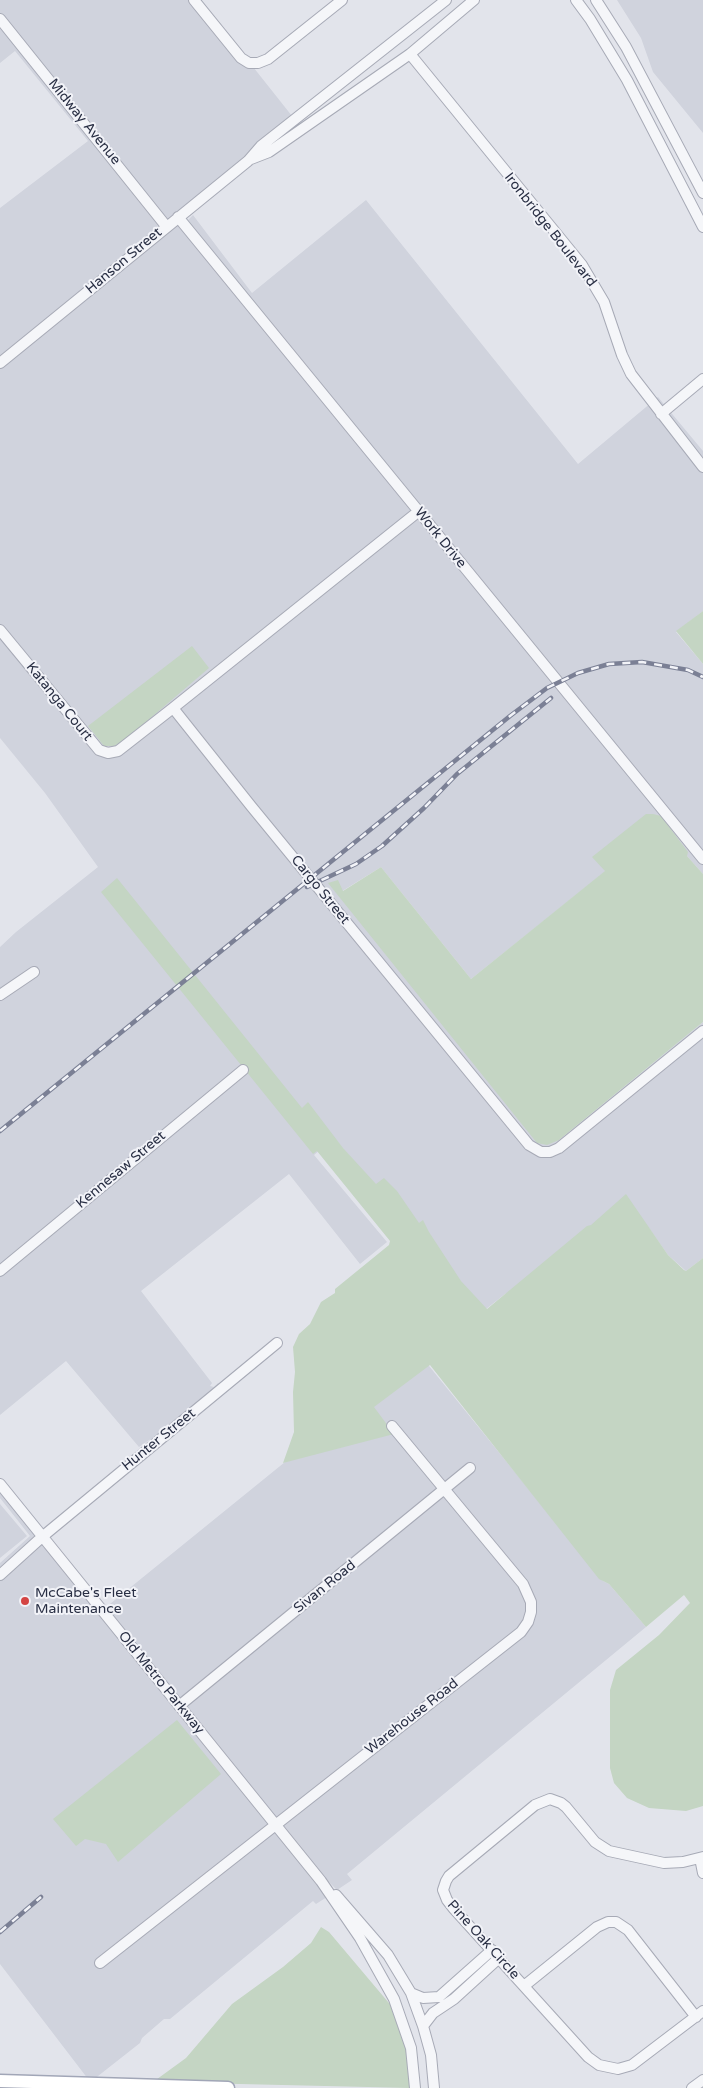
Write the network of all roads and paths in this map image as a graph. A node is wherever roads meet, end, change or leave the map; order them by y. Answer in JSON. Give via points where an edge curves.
{"nodes":[{"id":1,"x":194,"y":0,"type":"edge"},
{"id":2,"x":342,"y":0,"type":"edge"},
{"id":3,"x":446,"y":0,"type":"edge"},
{"id":4,"x":474,"y":0,"type":"edge"},
{"id":5,"x":576,"y":0,"type":"edge"},
{"id":6,"x":596,"y":0,"type":"edge"},
{"id":7,"x":0,"y":19,"type":"edge"},
{"id":8,"x":410,"y":54,"type":"junction"},
{"id":9,"x":248,"y":161,"type":"junction"},
{"id":10,"x":703,"y":193,"type":"edge"},
{"id":11,"x":178,"y":217,"type":"junction"},
{"id":12,"x":166,"y":226,"type":"junction"},
{"id":13,"x":703,"y":227,"type":"edge"},
{"id":14,"x":0,"y":363,"type":"edge"},
{"id":15,"x":703,"y":379,"type":"edge"},
{"id":16,"x":660,"y":414,"type":"junction"},
{"id":17,"x":703,"y":466,"type":"edge"},
{"id":18,"x":419,"y":511,"type":"junction"},
{"id":19,"x":0,"y":630,"type":"edge"},
{"id":20,"x":173,"y":708,"type":"junction"},
{"id":21,"x":703,"y":859,"type":"edge"},
{"id":22,"x":34,"y":972,"type":"dead end"},
{"id":23,"x":0,"y":995,"type":"edge"},
{"id":24,"x":703,"y":1031,"type":"edge"},
{"id":25,"x":243,"y":1070,"type":"dead end"},
{"id":26,"x":0,"y":1271,"type":"edge"},
{"id":27,"x":277,"y":1343,"type":"dead end"},
{"id":28,"x":392,"y":1426,"type":"dead end"},
{"id":29,"x":470,"y":1468,"type":"dead end"},
{"id":30,"x":0,"y":1484,"type":"edge"},
{"id":31,"x":444,"y":1489,"type":"junction"},
{"id":32,"x":42,"y":1537,"type":"junction"},
{"id":33,"x":0,"y":1575,"type":"edge"},
{"id":34,"x":179,"y":1706,"type":"junction"},
{"id":35,"x":275,"y":1823,"type":"junction"},
{"id":36,"x":702,"y":1858,"type":"edge"},
{"id":37,"x":703,"y":1873,"type":"edge"},
{"id":38,"x":322,"y":1881,"type":"junction"},
{"id":39,"x":360,"y":1938,"type":"junction"},
{"id":40,"x":492,"y":1950,"type":"junction"},
{"id":41,"x":385,"y":1951,"type":"junction"},
{"id":42,"x":499,"y":1958,"type":"junction"},
{"id":43,"x":100,"y":1962,"type":"dead end"},
{"id":44,"x":472,"y":1967,"type":"junction"},
{"id":45,"x":480,"y":1975,"type":"junction"},
{"id":46,"x":524,"y":1986,"type":"junction"},
{"id":47,"x":411,"y":1993,"type":"junction"},
{"id":48,"x":442,"y":2001,"type":"junction"},
{"id":49,"x":699,"y":2014,"type":"edge"},
{"id":50,"x":423,"y":2026,"type":"junction"},
{"id":51,"x":703,"y":2080,"type":"edge"},
{"id":52,"x":0,"y":2081,"type":"edge"},
{"id":53,"x":228,"y":2088,"type":"edge"},
{"id":54,"x":415,"y":2088,"type":"edge"},
{"id":55,"x":434,"y":2088,"type":"edge"},
{"id":56,"x":692,"y":2088,"type":"edge"}],
"edges":[{"from":1,"to":2,"type":"street","via":[[241,58],[249,63],[268,59]]},
{"from":3,"to":9,"type":"street","name":"Hanson Street","via":[[261,146]]},
{"from":4,"to":8,"type":"street","name":"Hanson Street"},
{"from":5,"to":13,"type":"street","via":[[627,80]]},
{"from":6,"to":10,"type":"street","via":[[626,46]]},
{"from":7,"to":12,"type":"street","name":"Midway Avenue"},
{"from":8,"to":9,"type":"street","name":"Hanson Street","via":[[269,152]]},
{"from":8,"to":16,"type":"street","name":"Ironbridge Boulevard","via":[[582,265],[604,302],[631,374]]},
{"from":9,"to":11,"type":"street","name":"Hanson Street"},
{"from":11,"to":12,"type":"street","name":"Hanson Street"},
{"from":11,"to":18,"type":"street","name":"Work Drive"},
{"from":12,"to":14,"type":"street","name":"Hanson Street"},
{"from":15,"to":16,"type":"street"},
{"from":16,"to":17,"type":"street","name":"Ironbridge Boulevard"},
{"from":18,"to":20,"type":"street"},
{"from":18,"to":21,"type":"street","name":"Work Drive"},
{"from":19,"to":20,"type":"street","name":"Katanga Court","via":[[99,750],[108,753],[118,751]]},
{"from":20,"to":24,"type":"street","name":"Cargo Street","via":[[529,1145],[541,1152],[559,1148]]},
{"from":22,"to":23,"type":"street"},
{"from":25,"to":26,"type":"street","name":"Kennesaw Street"},
{"from":27,"to":32,"type":"street","name":"Hunter Street"},
{"from":28,"to":31,"type":"street","name":"Warehouse Road"},
{"from":29,"to":31,"type":"street","name":"Sivan Road"},
{"from":30,"to":32,"type":"street","name":"Old Metro Parkway"},
{"from":31,"to":34,"type":"street","name":"Sivan Road"},
{"from":31,"to":35,"type":"street","name":"Warehouse Road","via":[[523,1584],[531,1602],[528,1622],[513,1638]]},
{"from":32,"to":33,"type":"street","name":"Hunter Street"},
{"from":32,"to":34,"type":"street","name":"Old Metro Parkway"},
{"from":34,"to":35,"type":"street","name":"Old Metro Parkway"},
{"from":35,"to":38,"type":"street","name":"Old Metro Parkway"},
{"from":35,"to":43,"type":"street","name":"Warehouse Road"},
{"from":36,"to":37,"type":"street"},
{"from":36,"to":40,"type":"street","name":"Pine Oak Circle","via":[[664,1863],[609,1851],[595,1842],[561,1803],[550,1799],[540,1802],[449,1876],[444,1886],[447,1900]]},
{"from":38,"to":39,"type":"street","name":"Old Metro Parkway"},
{"from":38,"to":41,"type":"street","name":"Old Metro Parkway"},
{"from":39,"to":41,"type":"street","via":[[371,1939]]},
{"from":39,"to":54,"type":"street","name":"Old Metro Parkway","via":[[383,1976],[401,2017],[411,2048]]},
{"from":40,"to":42,"type":"street","name":"Pine Oak Circle"},
{"from":40,"to":44,"type":"street"},
{"from":41,"to":47,"type":"street","name":"Old Metro Parkway"},
{"from":42,"to":45,"type":"street"},
{"from":42,"to":46,"type":"street","name":"Pine Oak Circle"},
{"from":44,"to":45,"type":"street"},
{"from":44,"to":48,"type":"street"},
{"from":45,"to":48,"type":"street"},
{"from":46,"to":49,"type":"street","name":"Pine Oak Circle","via":[[588,2057],[606,2068],[626,2068],[638,2062]]},
{"from":46,"to":49,"type":"street","via":[[597,1927],[616,1922],[628,1930]]},
{"from":47,"to":48,"type":"street","via":[[419,1998]]},
{"from":47,"to":50,"type":"street","name":"Old Metro Parkway"},
{"from":48,"to":50,"type":"street"},
{"from":50,"to":55,"type":"street","name":"Old Metro Parkway","via":[[431,2055]]},
{"from":51,"to":56,"type":"street"},
{"from":52,"to":53,"type":"main road"}]}
